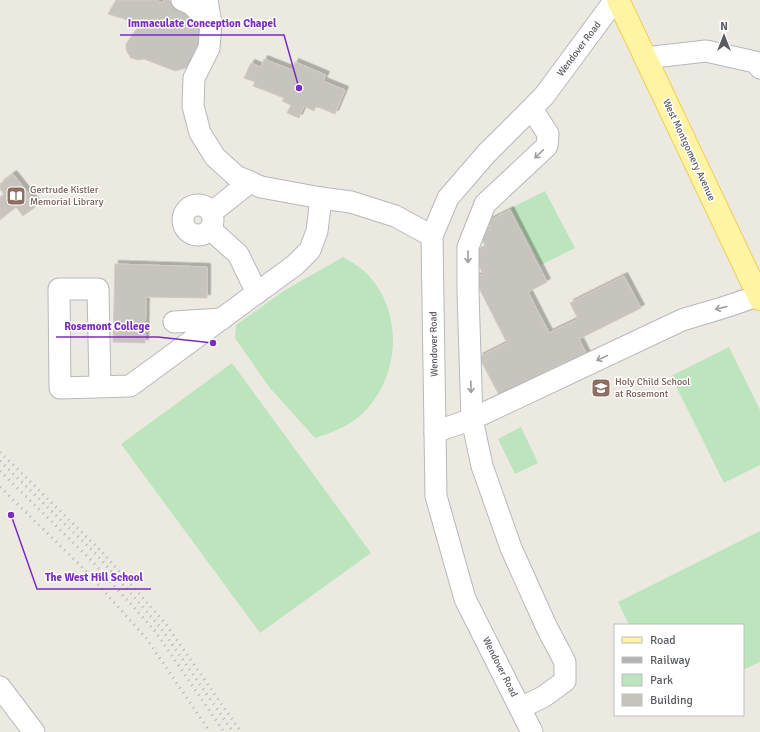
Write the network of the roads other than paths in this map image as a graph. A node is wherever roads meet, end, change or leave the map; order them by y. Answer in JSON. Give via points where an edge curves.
{"nodes":[{"id":1,"x":182,"y":0,"type":"edge"},
{"id":2,"x":207,"y":0,"type":"edge"},
{"id":3,"x":616,"y":0,"type":"edge"},
{"id":4,"x":211,"y":23,"type":"junction"},
{"id":5,"x":645,"y":58,"type":"junction"},
{"id":6,"x":760,"y":68,"type":"edge"},
{"id":7,"x":532,"y":109,"type":"junction"},
{"id":8,"x":250,"y":182,"type":"junction"},
{"id":9,"x":321,"y":198,"type":"junction"},
{"id":10,"x":432,"y":236,"type":"junction"},
{"id":11,"x":257,"y":293,"type":"junction"},
{"id":12,"x":759,"y":297,"type":"edge"},
{"id":13,"x":222,"y":319,"type":"junction"},
{"id":14,"x":174,"y":322,"type":"dead end"},
{"id":15,"x":100,"y":387,"type":"junction"},
{"id":16,"x":472,"y":419,"type":"junction"},
{"id":17,"x":436,"y":432,"type":"junction"},
{"id":18,"x":0,"y":687,"type":"edge"},
{"id":19,"x":6,"y":706,"type":"edge"},
{"id":20,"x":520,"y":708,"type":"junction"},
{"id":21,"x":34,"y":732,"type":"edge"},
{"id":22,"x":532,"y":732,"type":"edge"}],
"edges":[{"from":1,"to":4,"type":"street","via":[[191,4]]},
{"from":2,"to":4,"type":"street"},
{"from":3,"to":5,"type":"main road","name":"West Montgomery Avenue"},
{"from":3,"to":7,"type":"street","name":"Wendover Road"},
{"from":4,"to":8,"type":"street","via":[[209,48],[194,78],[193,106],[200,133],[215,157],[236,176]]},
{"from":5,"to":6,"type":"street","via":[[706,51],[755,62]]},
{"from":5,"to":12,"type":"main road","name":"West Montgomery Avenue"},
{"from":7,"to":10,"type":"street","name":"Wendover Road","via":[[486,154],[448,198]]},
{"from":7,"to":16,"type":"street","one_way":true,"via":[[548,134],[546,146],[485,204],[468,247]]},
{"from":8,"to":9,"type":"street","via":[[261,188]]},
{"from":8,"to":11,"type":"street","via":[[211,221],[238,254]]},
{"from":9,"to":10,"type":"street","via":[[351,202],[395,216]]},
{"from":9,"to":11,"type":"street","via":[[317,231],[310,250],[295,265]]},
{"from":10,"to":17,"type":"street","name":"Wendover Road"},
{"from":11,"to":13,"type":"street"},
{"from":12,"to":16,"type":"street","one_way":true,"via":[[682,320]]},
{"from":13,"to":14,"type":"street"},
{"from":13,"to":15,"type":"street","via":[[130,386]]},
{"from":15,"to":15,"type":"street","via":[[60,388],[59,289],[98,289]]},
{"from":16,"to":17,"type":"street"},
{"from":16,"to":20,"type":"street","via":[[482,466],[510,548],[565,662],[565,680],[543,697]]},
{"from":17,"to":20,"type":"street","name":"Wendover Road","via":[[436,496],[465,599]]},
{"from":18,"to":19,"type":"street"},
{"from":19,"to":21,"type":"street"},
{"from":20,"to":22,"type":"street","name":"Wendover Road"}]}
